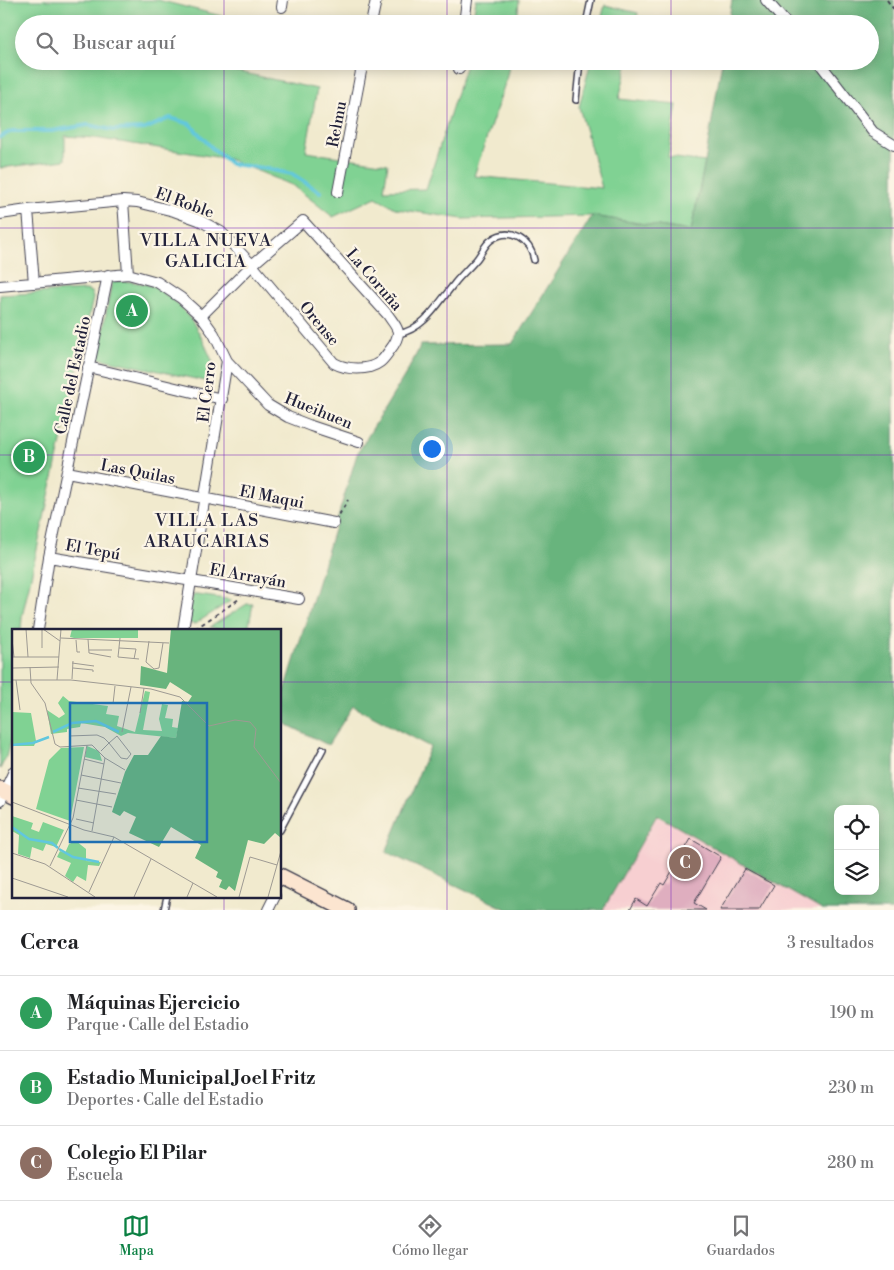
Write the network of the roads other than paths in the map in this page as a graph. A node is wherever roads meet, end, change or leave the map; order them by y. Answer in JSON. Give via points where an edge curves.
{"nodes":[{"id":1,"x":376,"y":0,"type":"edge"},
{"id":2,"x":467,"y":0,"type":"edge"},
{"id":3,"x":591,"y":0,"type":"edge"},
{"id":4,"x":766,"y":0,"type":"edge"},
{"id":5,"x":373,"y":15,"type":"edge"},
{"id":6,"x":465,"y":15,"type":"edge"},
{"id":7,"x":588,"y":15,"type":"edge"},
{"id":8,"x":779,"y":15,"type":"edge"},
{"id":9,"x":361,"y":70,"type":"edge"},
{"id":10,"x":579,"y":70,"type":"edge"},
{"id":11,"x":825,"y":70,"type":"edge"},
{"id":12,"x":576,"y":100,"type":"dead end"},
{"id":13,"x":894,"y":145,"type":"edge"},
{"id":14,"x":338,"y":192,"type":"dead end"},
{"id":15,"x":123,"y":201,"type":"junction"},
{"id":16,"x":28,"y":210,"type":"junction"},
{"id":17,"x":0,"y":214,"type":"edge"},
{"id":18,"x":534,"y":260,"type":"dead end"},
{"id":19,"x":252,"y":265,"type":"junction"},
{"id":20,"x":128,"y":274,"type":"junction"},
{"id":21,"x":108,"y":275,"type":"junction"},
{"id":22,"x":34,"y":283,"type":"junction"},
{"id":23,"x":0,"y":286,"type":"edge"},
{"id":24,"x":201,"y":316,"type":"junction"},
{"id":25,"x":398,"y":334,"type":"junction"},
{"id":26,"x":227,"y":360,"type":"junction"},
{"id":27,"x":380,"y":362,"type":"joint"},
{"id":28,"x":88,"y":367,"type":"junction"},
{"id":29,"x":222,"y":398,"type":"junction"},
{"id":30,"x":359,"y":442,"type":"dead end"},
{"id":31,"x":67,"y":472,"type":"junction"},
{"id":32,"x":205,"y":499,"type":"junction"},
{"id":33,"x":334,"y":524,"type":"road end"},
{"id":34,"x":48,"y":557,"type":"junction"},
{"id":35,"x":192,"y":581,"type":"junction"},
{"id":36,"x":299,"y":599,"type":"dead end"},
{"id":37,"x":38,"y":629,"type":"edge"},
{"id":38,"x":183,"y":629,"type":"edge"},
{"id":39,"x":323,"y":749,"type":"dead end"},
{"id":40,"x":12,"y":776,"type":"edge"},
{"id":41,"x":5,"y":794,"type":"edge"},
{"id":42,"x":281,"y":828,"type":"edge"},
{"id":43,"x":281,"y":880,"type":"edge"},
{"id":44,"x":274,"y":898,"type":"edge"},
{"id":45,"x":268,"y":910,"type":"edge"},
{"id":46,"x":347,"y":910,"type":"edge"}],
"edges":[{"from":1,"to":5,"type":"street"},
{"from":2,"to":6,"type":"street"},
{"from":3,"to":7,"type":"lane"},
{"from":4,"to":8,"type":"street"},
{"from":9,"to":14,"type":"street","name":"Relmu"},
{"from":10,"to":12,"type":"lane"},
{"from":11,"to":13,"type":"street","via":[[873,132]]},
{"from":15,"to":16,"type":"street","name":"El Roble"},
{"from":15,"to":19,"type":"street","name":"El Roble","via":[[174,211],[210,226],[221,232]]},
{"from":15,"to":20,"type":"street"},
{"from":16,"to":17,"type":"street","name":"El Roble"},
{"from":16,"to":22,"type":"street"},
{"from":18,"to":25,"type":"lane","via":[[530,248],[516,236],[493,238],[426,319],[410,331]]},
{"from":19,"to":24,"type":"street"},
{"from":19,"to":25,"type":"street","name":"La Coruña","via":[[303,220],[388,315]]},
{"from":19,"to":27,"type":"street","name":"Orense","via":[[334,364],[357,368]]},
{"from":20,"to":21,"type":"street","name":"El Cerro"},
{"from":20,"to":24,"type":"street","name":"El Cerro","via":[[157,282],[182,298]]},
{"from":21,"to":22,"type":"street","name":"El Cerro"},
{"from":21,"to":28,"type":"street","name":"Calle del Estadio"},
{"from":22,"to":23,"type":"street","name":"El Cerro"},
{"from":24,"to":26,"type":"street","name":"El Cerro"},
{"from":25,"to":27,"type":"street","name":"La Coruña","via":[[393,347]]},
{"from":26,"to":29,"type":"street","name":"El Cerro"},
{"from":26,"to":30,"type":"street","name":"Hueihuen","via":[[268,405],[288,417]]},
{"from":28,"to":29,"type":"street"},
{"from":28,"to":31,"type":"street","name":"Calle del Estadio"},
{"from":29,"to":32,"type":"street","name":"El Cerro"},
{"from":31,"to":32,"type":"street","name":"Las Quilas"},
{"from":31,"to":34,"type":"street","name":"Calle del Estadio"},
{"from":32,"to":33,"type":"street","name":"El Maqui"},
{"from":32,"to":35,"type":"street","name":"El Cerro"},
{"from":34,"to":35,"type":"street","name":"El Tepú"},
{"from":34,"to":37,"type":"street","name":"Calle del Estadio"},
{"from":35,"to":36,"type":"street","name":"El Arrayán"},
{"from":35,"to":38,"type":"street","name":"El Cerro"},
{"from":39,"to":42,"type":"lane"},
{"from":40,"to":41,"type":"street"},
{"from":43,"to":46,"type":"main road"},
{"from":44,"to":45,"type":"street"}]}
